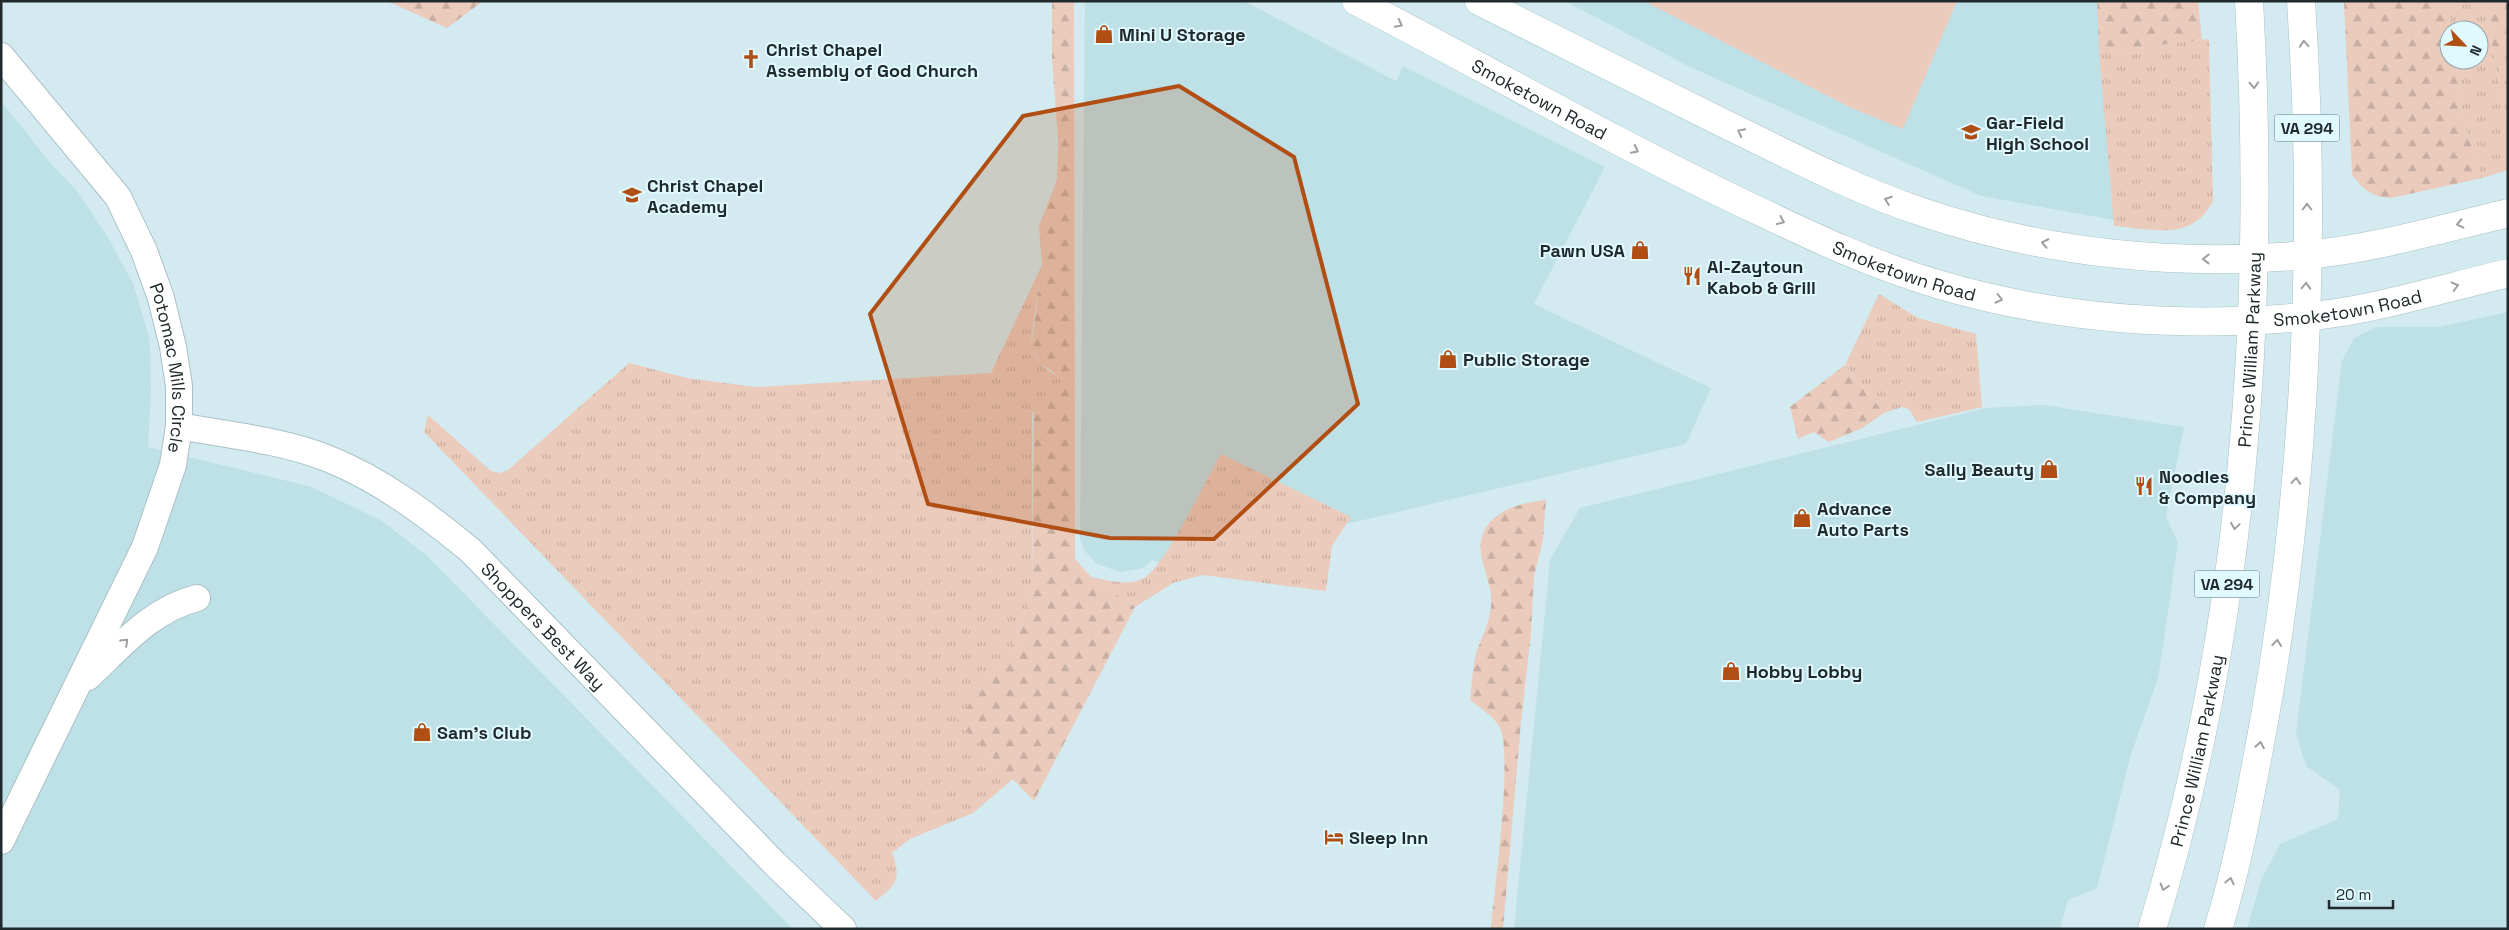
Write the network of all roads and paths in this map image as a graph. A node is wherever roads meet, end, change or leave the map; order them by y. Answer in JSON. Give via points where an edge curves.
{"nodes":[{"id":1,"x":1356,"y":1,"type":"edge"},
{"id":2,"x":1479,"y":1,"type":"edge"},
{"id":3,"x":2249,"y":1,"type":"edge"},
{"id":4,"x":2302,"y":1,"type":"edge"},
{"id":5,"x":1,"y":56,"type":"edge"},
{"id":6,"x":2508,"y":213,"type":"edge"},
{"id":7,"x":2307,"y":255,"type":"junction"},
{"id":8,"x":2255,"y":259,"type":"junction"},
{"id":9,"x":2508,"y":273,"type":"edge"},
{"id":10,"x":2305,"y":317,"type":"junction"},
{"id":11,"x":2251,"y":321,"type":"junction"},
{"id":12,"x":179,"y":426,"type":"junction"},
{"id":13,"x":197,"y":598,"type":"dead end"},
{"id":14,"x":76,"y":687,"type":"junction"},
{"id":15,"x":1,"y":841,"type":"edge"},
{"id":16,"x":843,"y":929,"type":"edge"},
{"id":17,"x":2152,"y":929,"type":"edge"},
{"id":18,"x":2218,"y":929,"type":"edge"}],
"edges":[{"from":1,"to":11,"type":"main road","name":"Smoketown Road","one_way":true,"via":[[1703,185],[1873,262],[1938,284],[2066,312],[2192,322]]},
{"from":8,"to":2,"type":"main road","one_way":true,"via":[[2124,254],[2054,245],[1923,213],[1791,158]]},
{"from":3,"to":8,"type":"main road","name":"Prince William Parkway","number":"VA 294","one_way":true,"via":[[2255,103]]},
{"from":7,"to":4,"type":"main road","number":"VA 294","one_way":true,"via":[[2308,94]]},
{"from":5,"to":12,"type":"street","name":"Potomac Mills Circle","via":[[118,197],[144,251],[161,298],[173,347],[179,386]]},
{"from":6,"to":7,"type":"main road","one_way":true,"via":[[2353,248]]},
{"from":7,"to":8,"type":"main road"},
{"from":10,"to":7,"type":"main road","number":"VA 294","one_way":true},
{"from":8,"to":11,"type":"main road","name":"Prince William Parkway","number":"VA 294"},
{"from":10,"to":9,"type":"main road","name":"Smoketown Road","one_way":true,"via":[[2352,311]]},
{"from":10,"to":11,"type":"main road","name":"Smoketown Road"},
{"from":18,"to":10,"type":"main road","number":"VA 294","one_way":true,"via":[[2251,793],[2274,665],[2301,425]]},
{"from":11,"to":17,"type":"main road","name":"Prince William Parkway","number":"VA 294","one_way":true,"via":[[2239,497],[2226,592],[2172,863]]},
{"from":12,"to":14,"type":"street","name":"Potomac Mills Circle","via":[[173,465],[145,547]]},
{"from":12,"to":16,"type":"street","name":"Shoppers Best Way","via":[[280,445],[328,458],[367,477],[429,517],[470,550],[774,863]]},
{"from":14,"to":13,"type":"street","one_way":true,"via":[[158,614],[178,603]]},
{"from":14,"to":15,"type":"street","name":"Potomac Mills Circle"}]}
